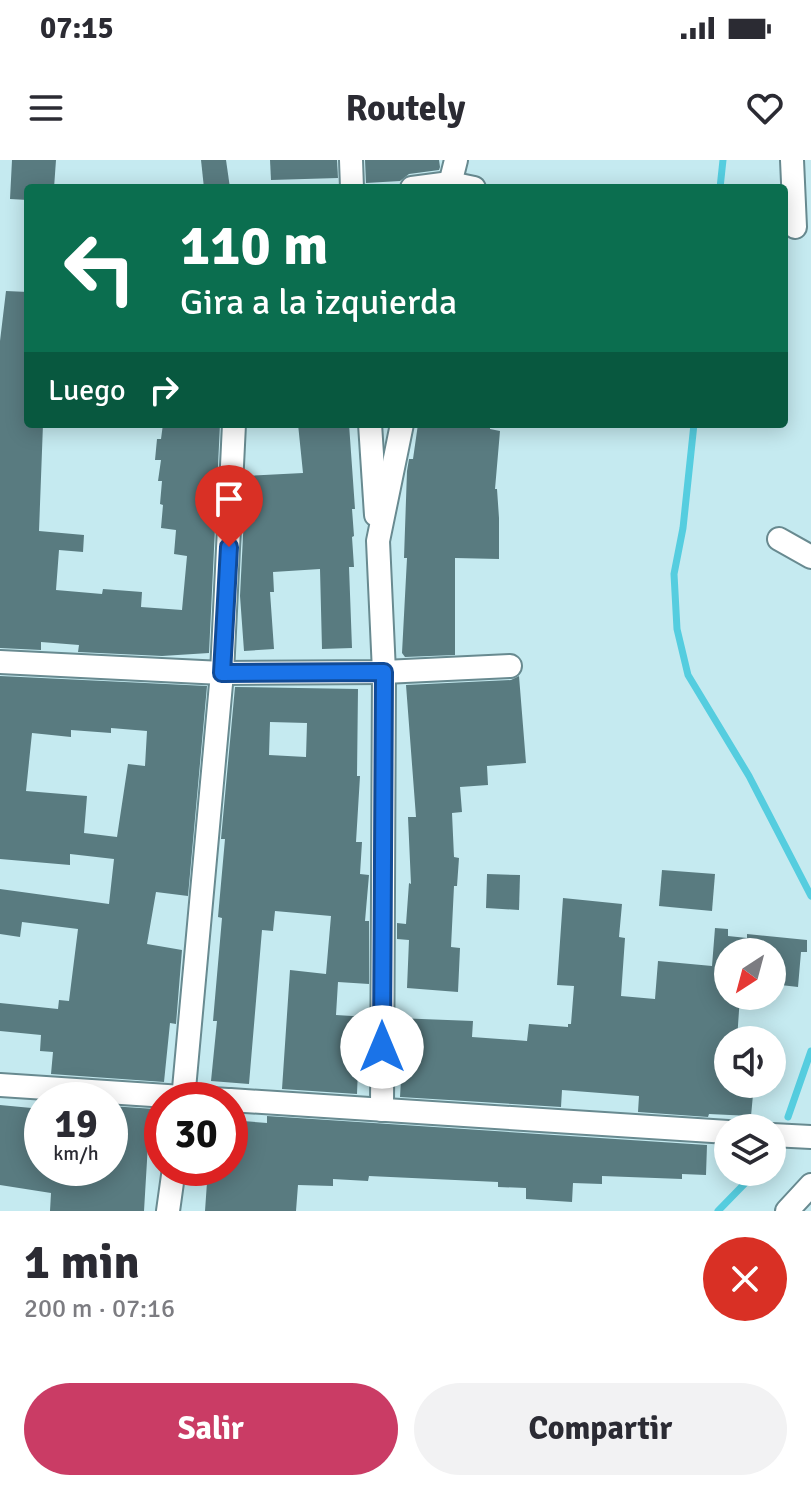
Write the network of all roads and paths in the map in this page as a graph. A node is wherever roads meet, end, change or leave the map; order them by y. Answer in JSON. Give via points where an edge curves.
{"nodes":[{"id":1,"x":351,"y":160,"type":"edge"},
{"id":2,"x":456,"y":160,"type":"edge"},
{"id":3,"x":792,"y":160,"type":"edge"},
{"id":4,"x":352,"y":184,"type":"edge"},
{"id":5,"x":450,"y":184,"type":"edge"},
{"id":6,"x":797,"y":227,"type":"edge"},
{"id":7,"x":234,"y":428,"type":"edge"},
{"id":8,"x":370,"y":428,"type":"edge"},
{"id":9,"x":401,"y":428,"type":"edge"},
{"id":10,"x":779,"y":539,"type":"dead end"},
{"id":11,"x":378,"y":541,"type":"junction"},
{"id":12,"x":811,"y":557,"type":"edge"},
{"id":13,"x":0,"y":662,"type":"edge"},
{"id":14,"x":510,"y":666,"type":"dead end"},
{"id":15,"x":384,"y":672,"type":"junction"},
{"id":16,"x":222,"y":673,"type":"junction"},
{"id":17,"x":185,"y":1082,"type":"edge"},
{"id":18,"x":0,"y":1085,"type":"edge"},
{"id":19,"x":144,"y":1096,"type":"edge"},
{"id":20,"x":248,"y":1101,"type":"edge"},
{"id":21,"x":382,"y":1110,"type":"junction"},
{"id":22,"x":714,"y":1131,"type":"edge"},
{"id":23,"x":786,"y":1136,"type":"edge"},
{"id":24,"x":811,"y":1137,"type":"edge"},
{"id":25,"x":811,"y":1185,"type":"edge"},
{"id":26,"x":171,"y":1186,"type":"edge"},
{"id":27,"x":168,"y":1211,"type":"edge"},
{"id":28,"x":787,"y":1211,"type":"edge"}],
"edges":[{"from":1,"to":4,"type":"street"},
{"from":2,"to":5,"type":"street"},
{"from":3,"to":6,"type":"street"},
{"from":7,"to":16,"type":"street"},
{"from":8,"to":11,"type":"street"},
{"from":9,"to":11,"type":"street"},
{"from":10,"to":12,"type":"street"},
{"from":11,"to":15,"type":"street"},
{"from":13,"to":16,"type":"street"},
{"from":14,"to":15,"type":"street"},
{"from":15,"to":16,"type":"street"},
{"from":15,"to":21,"type":"street"},
{"from":16,"to":17,"type":"street"},
{"from":18,"to":19,"type":"street"},
{"from":20,"to":21,"type":"street"},
{"from":21,"to":22,"type":"street"},
{"from":23,"to":24,"type":"street"},
{"from":25,"to":28,"type":"street"},
{"from":26,"to":27,"type":"street"}]}
